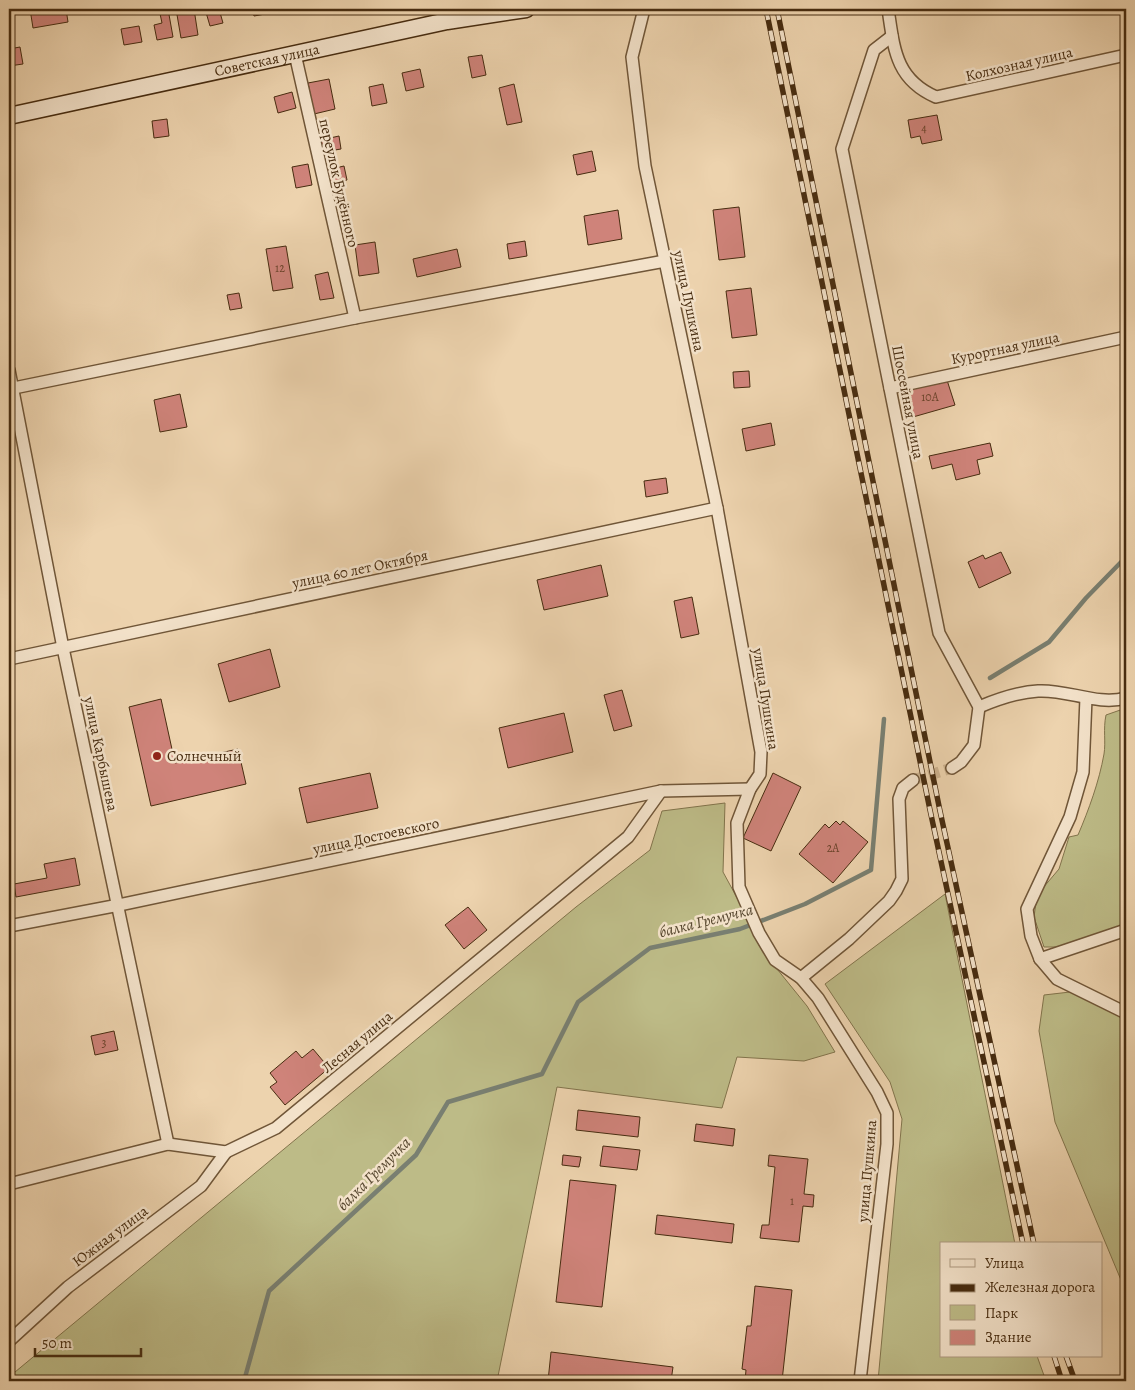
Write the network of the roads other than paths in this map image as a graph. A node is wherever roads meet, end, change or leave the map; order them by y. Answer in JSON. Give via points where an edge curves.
{"nodes":[{"id":1,"x":526,"y":9,"type":"edge"},
{"id":2,"x":644,"y":9,"type":"edge"},
{"id":3,"x":888,"y":9,"type":"edge"},
{"id":4,"x":446,"y":15,"type":"edge"},
{"id":5,"x":892,"y":36,"type":"junction"},
{"id":6,"x":294,"y":54,"type":"junction"},
{"id":7,"x":1126,"y":55,"type":"edge"},
{"id":8,"x":9,"y":116,"type":"edge"},
{"id":9,"x":665,"y":261,"type":"junction"},
{"id":10,"x":355,"y":318,"type":"junction"},
{"id":11,"x":1126,"y":337,"type":"edge"},
{"id":12,"x":9,"y":370,"type":"edge"},
{"id":13,"x":11,"y":388,"type":"edge"},
{"id":14,"x":890,"y":388,"type":"junction"},
{"id":15,"x":717,"y":508,"type":"junction"},
{"id":16,"x":62,"y":648,"type":"junction"},
{"id":17,"x":9,"y":659,"type":"edge"},
{"id":18,"x":1086,"y":698,"type":"junction"},
{"id":19,"x":1126,"y":698,"type":"edge"},
{"id":20,"x":979,"y":706,"type":"junction"},
{"id":21,"x":952,"y":768,"type":"tunnel mouth"},
{"id":22,"x":913,"y":780,"type":"tunnel mouth"},
{"id":23,"x":750,"y":789,"type":"junction"},
{"id":24,"x":660,"y":791,"type":"junction"},
{"id":25,"x":119,"y":905,"type":"junction"},
{"id":26,"x":9,"y":926,"type":"edge"},
{"id":27,"x":1126,"y":930,"type":"edge"},
{"id":28,"x":1040,"y":959,"type":"junction"},
{"id":29,"x":801,"y":978,"type":"junction"},
{"id":30,"x":1126,"y":1012,"type":"edge"},
{"id":31,"x":168,"y":1144,"type":"junction"},
{"id":32,"x":226,"y":1152,"type":"junction"},
{"id":33,"x":9,"y":1184,"type":"edge"},
{"id":34,"x":9,"y":1341,"type":"edge"},
{"id":35,"x":860,"y":1381,"type":"edge"}],
"edges":[{"from":1,"to":4,"type":"street","name":"Советская улица"},
{"from":2,"to":9,"type":"street","name":"улица Пушкина","via":[[632,57],[645,166]]},
{"from":3,"to":5,"type":"street"},
{"from":4,"to":6,"type":"street","name":"Советская улица"},
{"from":5,"to":7,"type":"street","name":"Колхозная улица","via":[[906,76],[919,90],[936,97]]},
{"from":5,"to":14,"type":"street","name":"Шоссейная улица","via":[[874,50],[842,149]]},
{"from":6,"to":8,"type":"street","name":"Советская улица"},
{"from":6,"to":10,"type":"street","name":"переулок Будённого"},
{"from":9,"to":10,"type":"street"},
{"from":9,"to":15,"type":"street","name":"улица Пушкина"},
{"from":10,"to":13,"type":"street"},
{"from":11,"to":14,"type":"street","name":"Курортная улица"},
{"from":12,"to":13,"type":"street","name":"улица Карбышева"},
{"from":13,"to":16,"type":"street","name":"улица Карбышева"},
{"from":14,"to":20,"type":"street","name":"Шоссейная улица","via":[[940,633]]},
{"from":15,"to":16,"type":"street","name":"улица 60 лет Октября"},
{"from":15,"to":23,"type":"street","name":"улица Пушкина","via":[[761,752],[760,774]]},
{"from":16,"to":17,"type":"street","name":"улица 60 лет Октября"},
{"from":16,"to":25,"type":"street","name":"улица Карбышева"},
{"from":18,"to":19,"type":"street"},
{"from":18,"to":20,"type":"street","via":[[1040,690],[1001,697]]},
{"from":18,"to":28,"type":"street","via":[[1084,772],[1070,817],[1027,909],[1031,936]]},
{"from":20,"to":21,"type":"street","via":[[974,745]]},
{"from":22,"to":29,"type":"street","via":[[903,788],[899,800],[902,879],[896,891],[849,939]]},
{"from":23,"to":24,"type":"street","name":"улица Достоевского"},
{"from":23,"to":29,"type":"street","name":"улица Пушкина","via":[[737,823],[739,887],[775,960]]},
{"from":24,"to":25,"type":"street","name":"улица Достоевского"},
{"from":24,"to":32,"type":"street","name":"Лесная улица","via":[[621,844],[276,1128]]},
{"from":25,"to":26,"type":"street","name":"улица Достоевского"},
{"from":25,"to":31,"type":"street","name":"улица Карбышева"},
{"from":27,"to":28,"type":"street"},
{"from":28,"to":30,"type":"street","via":[[1057,979]]},
{"from":29,"to":35,"type":"street","name":"улица Пушкина","via":[[823,1006],[887,1112],[887,1144]]},
{"from":31,"to":32,"type":"street"},
{"from":31,"to":33,"type":"street"},
{"from":32,"to":34,"type":"street","name":"Южная улица","via":[[201,1186],[68,1287]]}]}
